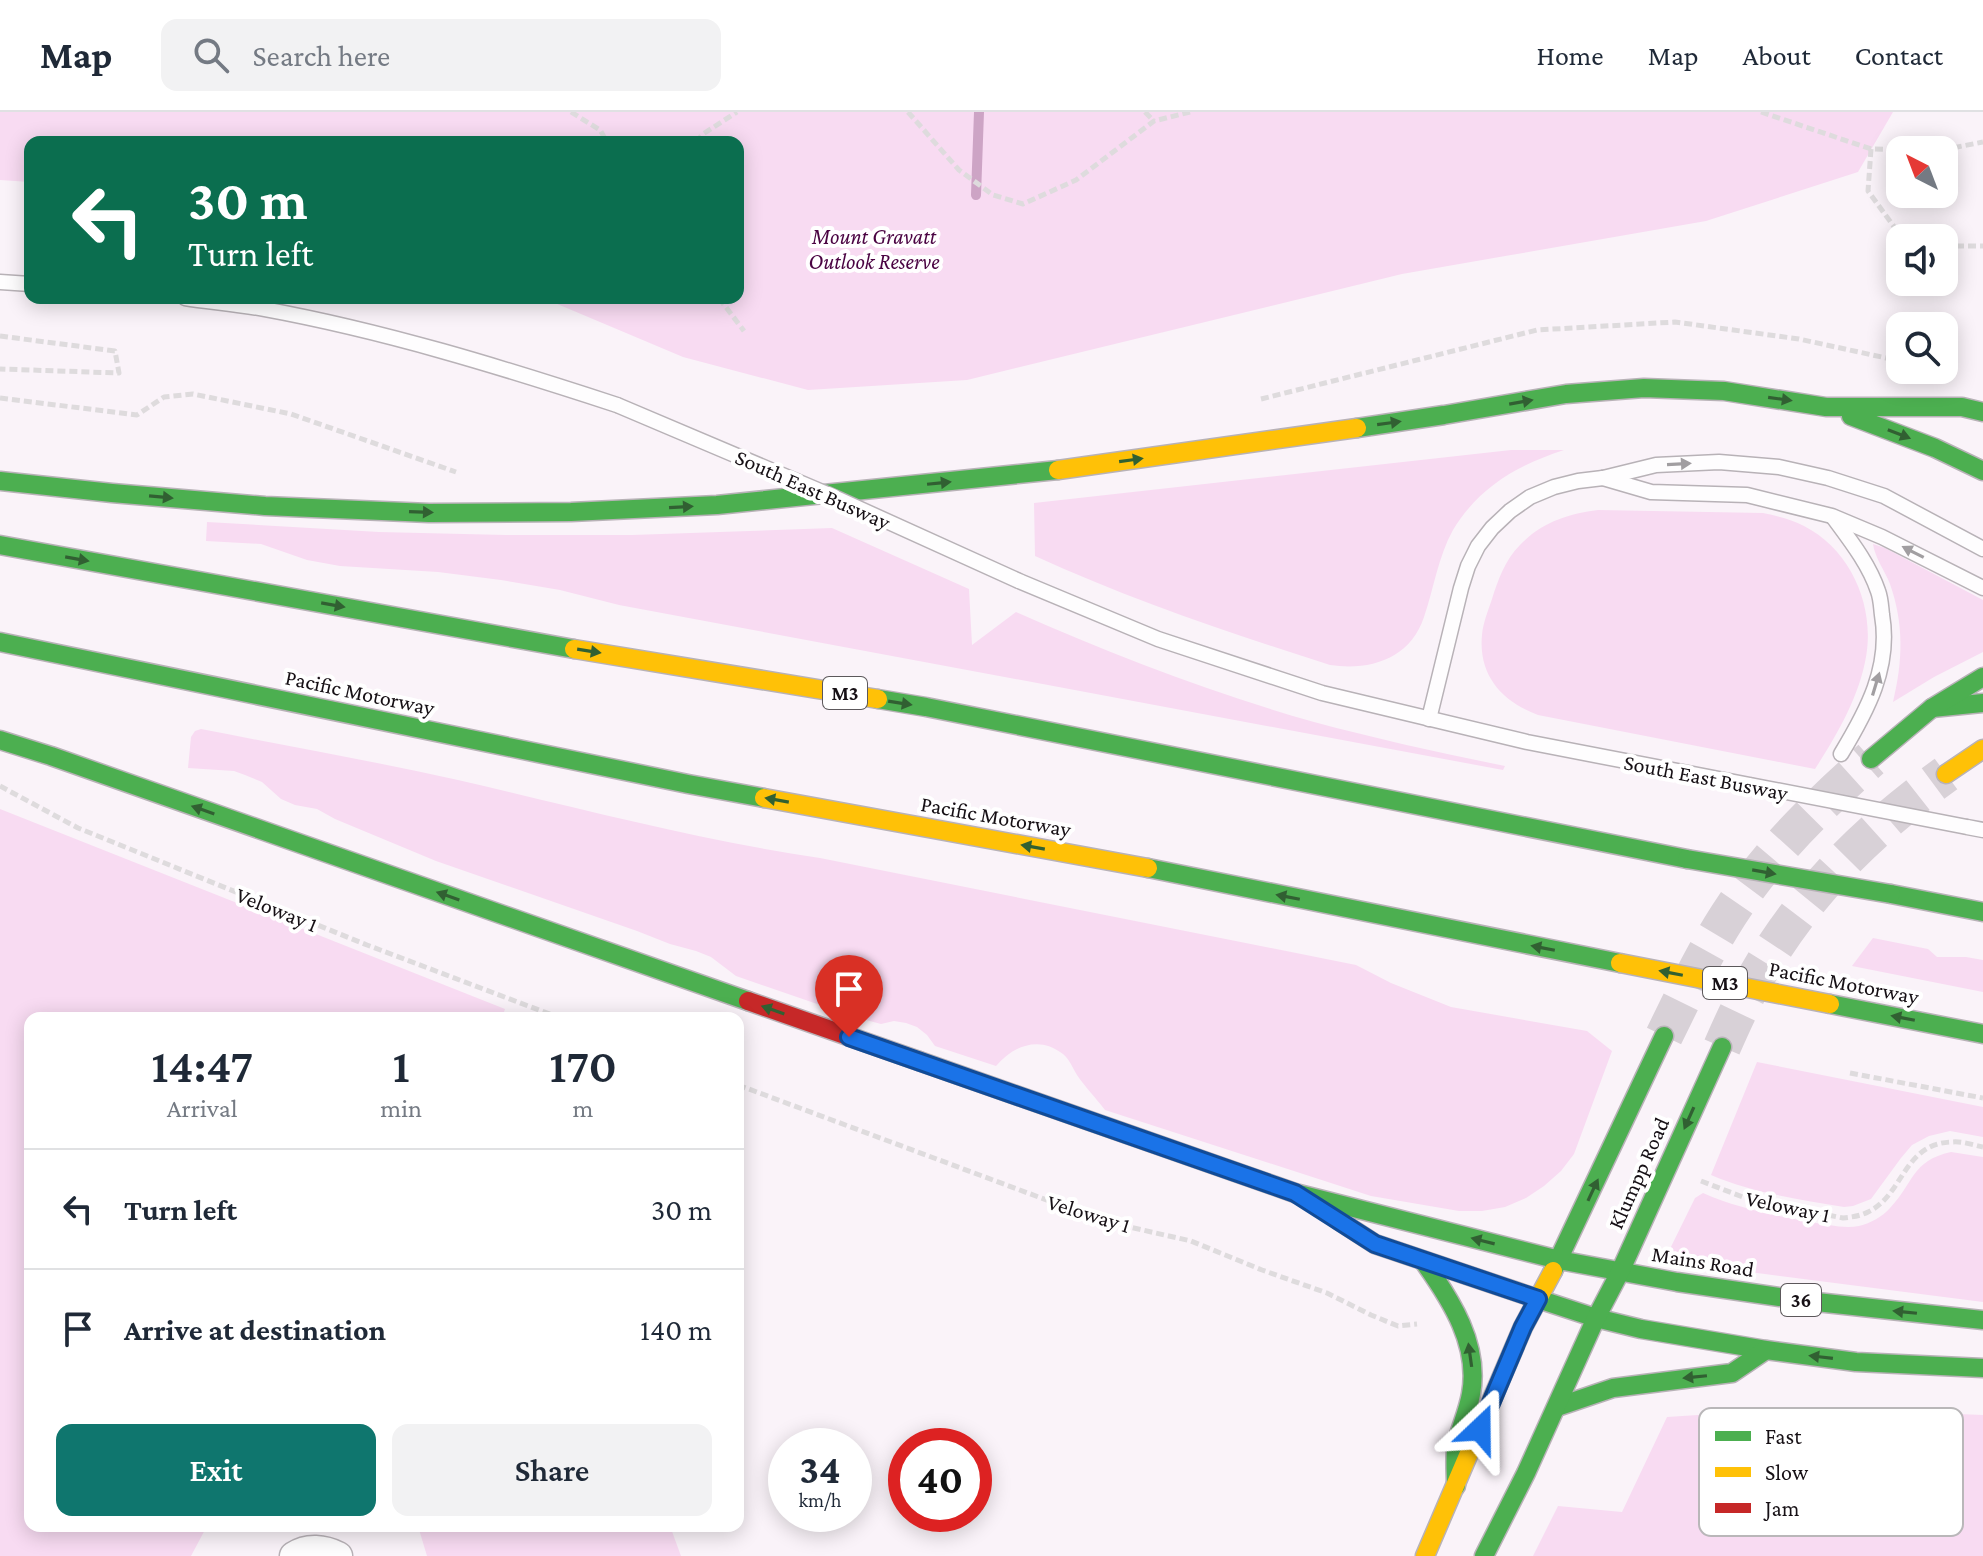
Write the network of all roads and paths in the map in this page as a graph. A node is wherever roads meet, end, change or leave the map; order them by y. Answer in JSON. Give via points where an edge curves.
{"nodes":[{"id":1,"x":571,"y":112,"type":"edge"},
{"id":2,"x":737,"y":112,"type":"edge"},
{"id":3,"x":908,"y":112,"type":"edge"},
{"id":4,"x":1145,"y":112,"type":"edge"},
{"id":5,"x":1155,"y":112,"type":"edge"},
{"id":6,"x":1190,"y":112,"type":"edge"},
{"id":7,"x":1761,"y":112,"type":"edge"},
{"id":8,"x":1154,"y":121,"type":"junction"},
{"id":9,"x":604,"y":136,"type":"edge"},
{"id":10,"x":701,"y":136,"type":"edge"},
{"id":11,"x":1983,"y":142,"type":"edge"},
{"id":12,"x":1958,"y":147,"type":"edge"},
{"id":13,"x":1871,"y":149,"type":"junction"},
{"id":14,"x":1886,"y":149,"type":"edge"},
{"id":15,"x":1892,"y":224,"type":"edge"},
{"id":16,"x":1958,"y":246,"type":"edge"},
{"id":17,"x":1983,"y":246,"type":"edge"},
{"id":18,"x":0,"y":282,"type":"edge"},
{"id":19,"x":24,"y":284,"type":"edge"},
{"id":20,"x":228,"y":304,"type":"edge"},
{"id":21,"x":724,"y":304,"type":"edge"},
{"id":22,"x":744,"y":331,"type":"dead end"},
{"id":23,"x":0,"y":336,"type":"edge"},
{"id":24,"x":1886,"y":358,"type":"edge"},
{"id":25,"x":0,"y":369,"type":"edge"},
{"id":26,"x":0,"y":398,"type":"edge"},
{"id":27,"x":1255,"y":400,"type":"dead end"},
{"id":28,"x":1826,"y":407,"type":"junction"},
{"id":29,"x":1983,"y":412,"type":"edge"},
{"id":30,"x":1983,"y":471,"type":"edge"},
{"id":31,"x":456,"y":472,"type":"dead end"},
{"id":32,"x":1603,"y":478,"type":"junction"},
{"id":33,"x":0,"y":481,"type":"edge"},
{"id":34,"x":1832,"y":516,"type":"junction"},
{"id":35,"x":0,"y":545,"type":"edge"},
{"id":36,"x":1983,"y":549,"type":"edge"},
{"id":37,"x":1983,"y":588,"type":"edge"},
{"id":38,"x":0,"y":642,"type":"edge"},
{"id":39,"x":1983,"y":677,"type":"edge"},
{"id":40,"x":1983,"y":703,"type":"edge"},
{"id":41,"x":1932,"y":708,"type":"junction"},
{"id":42,"x":1429,"y":719,"type":"junction"},
{"id":43,"x":0,"y":740,"type":"edge"},
{"id":44,"x":1983,"y":749,"type":"edge"},
{"id":45,"x":1841,"y":754,"type":"dead end"},
{"id":46,"x":1871,"y":759,"type":"tunnel mouth"},
{"id":47,"x":1946,"y":774,"type":"tunnel mouth"},
{"id":48,"x":0,"y":786,"type":"edge"},
{"id":49,"x":1983,"y":830,"type":"edge"},
{"id":50,"x":1983,"y":912,"type":"edge"},
{"id":51,"x":544,"y":1012,"type":"edge"},
{"id":52,"x":1983,"y":1034,"type":"edge"},
{"id":53,"x":1664,"y":1036,"type":"tunnel mouth"},
{"id":54,"x":1722,"y":1047,"type":"tunnel mouth"},
{"id":55,"x":1850,"y":1073,"type":"dead end"},
{"id":56,"x":744,"y":1087,"type":"edge"},
{"id":57,"x":1983,"y":1098,"type":"edge"},
{"id":58,"x":1983,"y":1147,"type":"edge"},
{"id":59,"x":1695,"y":1179,"type":"dead end"},
{"id":60,"x":1295,"y":1193,"type":"junction"},
{"id":61,"x":1559,"y":1260,"type":"junction"},
{"id":62,"x":1424,"y":1262,"type":"junction"},
{"id":63,"x":1620,"y":1272,"type":"junction"},
{"id":64,"x":1538,"y":1299,"type":"junction"},
{"id":65,"x":1596,"y":1318,"type":"junction"},
{"id":66,"x":1427,"y":1320,"type":"dead end"},
{"id":67,"x":1983,"y":1320,"type":"edge"},
{"id":68,"x":1766,"y":1350,"type":"junction"},
{"id":69,"x":1983,"y":1368,"type":"edge"},
{"id":70,"x":1557,"y":1407,"type":"junction"},
{"id":71,"x":1456,"y":1486,"type":"junction"},
{"id":72,"x":294,"y":1556,"type":"edge"},
{"id":73,"x":338,"y":1556,"type":"edge"},
{"id":74,"x":1425,"y":1556,"type":"edge"},
{"id":75,"x":1484,"y":1556,"type":"edge"}],
"edges":[{"from":1,"to":9,"type":"path"},
{"from":2,"to":10,"type":"path"},
{"from":3,"to":8,"type":"path","via":[[959,170],[993,195],[1023,204],[1076,180]]},
{"from":4,"to":8,"type":"path"},
{"from":5,"to":8,"type":"path"},
{"from":6,"to":8,"type":"path"},
{"from":7,"to":13,"type":"path"},
{"from":11,"to":12,"type":"path"},
{"from":13,"to":14,"type":"path"},
{"from":13,"to":15,"type":"path","via":[[1868,191]]},
{"from":16,"to":17,"type":"path"},
{"from":18,"to":19,"type":"lane"},
{"from":20,"to":42,"type":"lane","name":"South East Busway","bridge":true,"via":[[394,338],[617,405],[1158,639],[1322,693]]},
{"from":21,"to":22,"type":"path"},
{"from":23,"to":25,"type":"path","via":[[115,351],[119,373]]},
{"from":24,"to":27,"type":"path","via":[[1799,339],[1675,322],[1537,330]]},
{"from":26,"to":31,"type":"path","via":[[137,415],[164,397],[193,394],[291,414]]},
{"from":28,"to":29,"type":"main road","via":[[1962,407]]},
{"from":28,"to":30,"type":"main road","one_way":true},
{"from":33,"to":28,"type":"main road","one_way":true,"via":[[265,506],[586,512],[717,505],[1054,471],[1613,390],[1724,391]]},
{"from":32,"to":34,"type":"lane","via":[[1651,492],[1747,495]]},
{"from":32,"to":36,"type":"lane","one_way":true,"via":[[1656,465],[1719,462],[1779,467],[1884,496]]},
{"from":32,"to":42,"type":"lane","via":[[1530,497],[1478,546],[1461,588]]},
{"from":37,"to":34,"type":"lane","one_way":true},
{"from":45,"to":34,"type":"lane","one_way":true,"via":[[1875,690],[1884,628],[1879,592]]},
{"from":35,"to":50,"type":"main road","number":"M3","one_way":true,"bridge":true,"via":[[926,707],[1687,859]]},
{"from":52,"to":38,"type":"main road","name":"Pacific Motorway","number":"M3","one_way":true,"bridge":true,"via":[[1152,869],[688,784]]},
{"from":39,"to":41,"type":"main road"},
{"from":40,"to":41,"type":"main road"},
{"from":41,"to":46,"type":"main road"},
{"from":42,"to":49,"type":"lane","name":"South East Busway","bridge":true},
{"from":60,"to":43,"type":"main road","one_way":true},
{"from":44,"to":47,"type":"main road"},
{"from":48,"to":51,"type":"path","name":"Veloway 1","via":[[92,834]]},
{"from":61,"to":53,"type":"main road","name":"Klumpp Road","one_way":true},
{"from":54,"to":63,"type":"main road","name":"Klumpp Road","one_way":true},
{"from":55,"to":57,"type":"path"},
{"from":56,"to":66,"type":"path","name":"Veloway 1","via":[[1103,1221],[1191,1241],[1398,1326]]},
{"from":58,"to":59,"type":"path","name":"Veloway 1","via":[[1933,1145],[1909,1164],[1877,1207],[1855,1217],[1759,1202]]},
{"from":61,"to":60,"type":"main road","name":"Mains Road","one_way":true},
{"from":60,"to":62,"type":"main road","via":[[1375,1244]]},
{"from":61,"to":63,"type":"main road","name":"Mains Road","number":"36"},
{"from":61,"to":64,"type":"main road","name":"Klumpp Road"},
{"from":62,"to":64,"type":"main road"},
{"from":71,"to":62,"type":"main road","one_way":true,"via":[[1456,1450],[1472,1390],[1471,1362],[1461,1322]]},
{"from":63,"to":65,"type":"main road","name":"Klumpp Road"},
{"from":67,"to":63,"type":"main road","name":"Mains Road","number":"36","one_way":true,"via":[[1807,1301]]},
{"from":64,"to":65,"type":"main road"},
{"from":64,"to":71,"type":"main road","name":"Klumpp Road"},
{"from":65,"to":68,"type":"main road"},
{"from":65,"to":70,"type":"main road","name":"Klumpp Road"},
{"from":69,"to":68,"type":"main road","one_way":true,"via":[[1856,1362]]},
{"from":68,"to":70,"type":"main road","one_way":true,"via":[[1732,1373],[1613,1388]]},
{"from":70,"to":75,"type":"main road","name":"Klumpp Road"},
{"from":71,"to":74,"type":"main road","name":"Klumpp Road"},
{"from":72,"to":73,"type":"street","via":[[323,1549]]}]}
